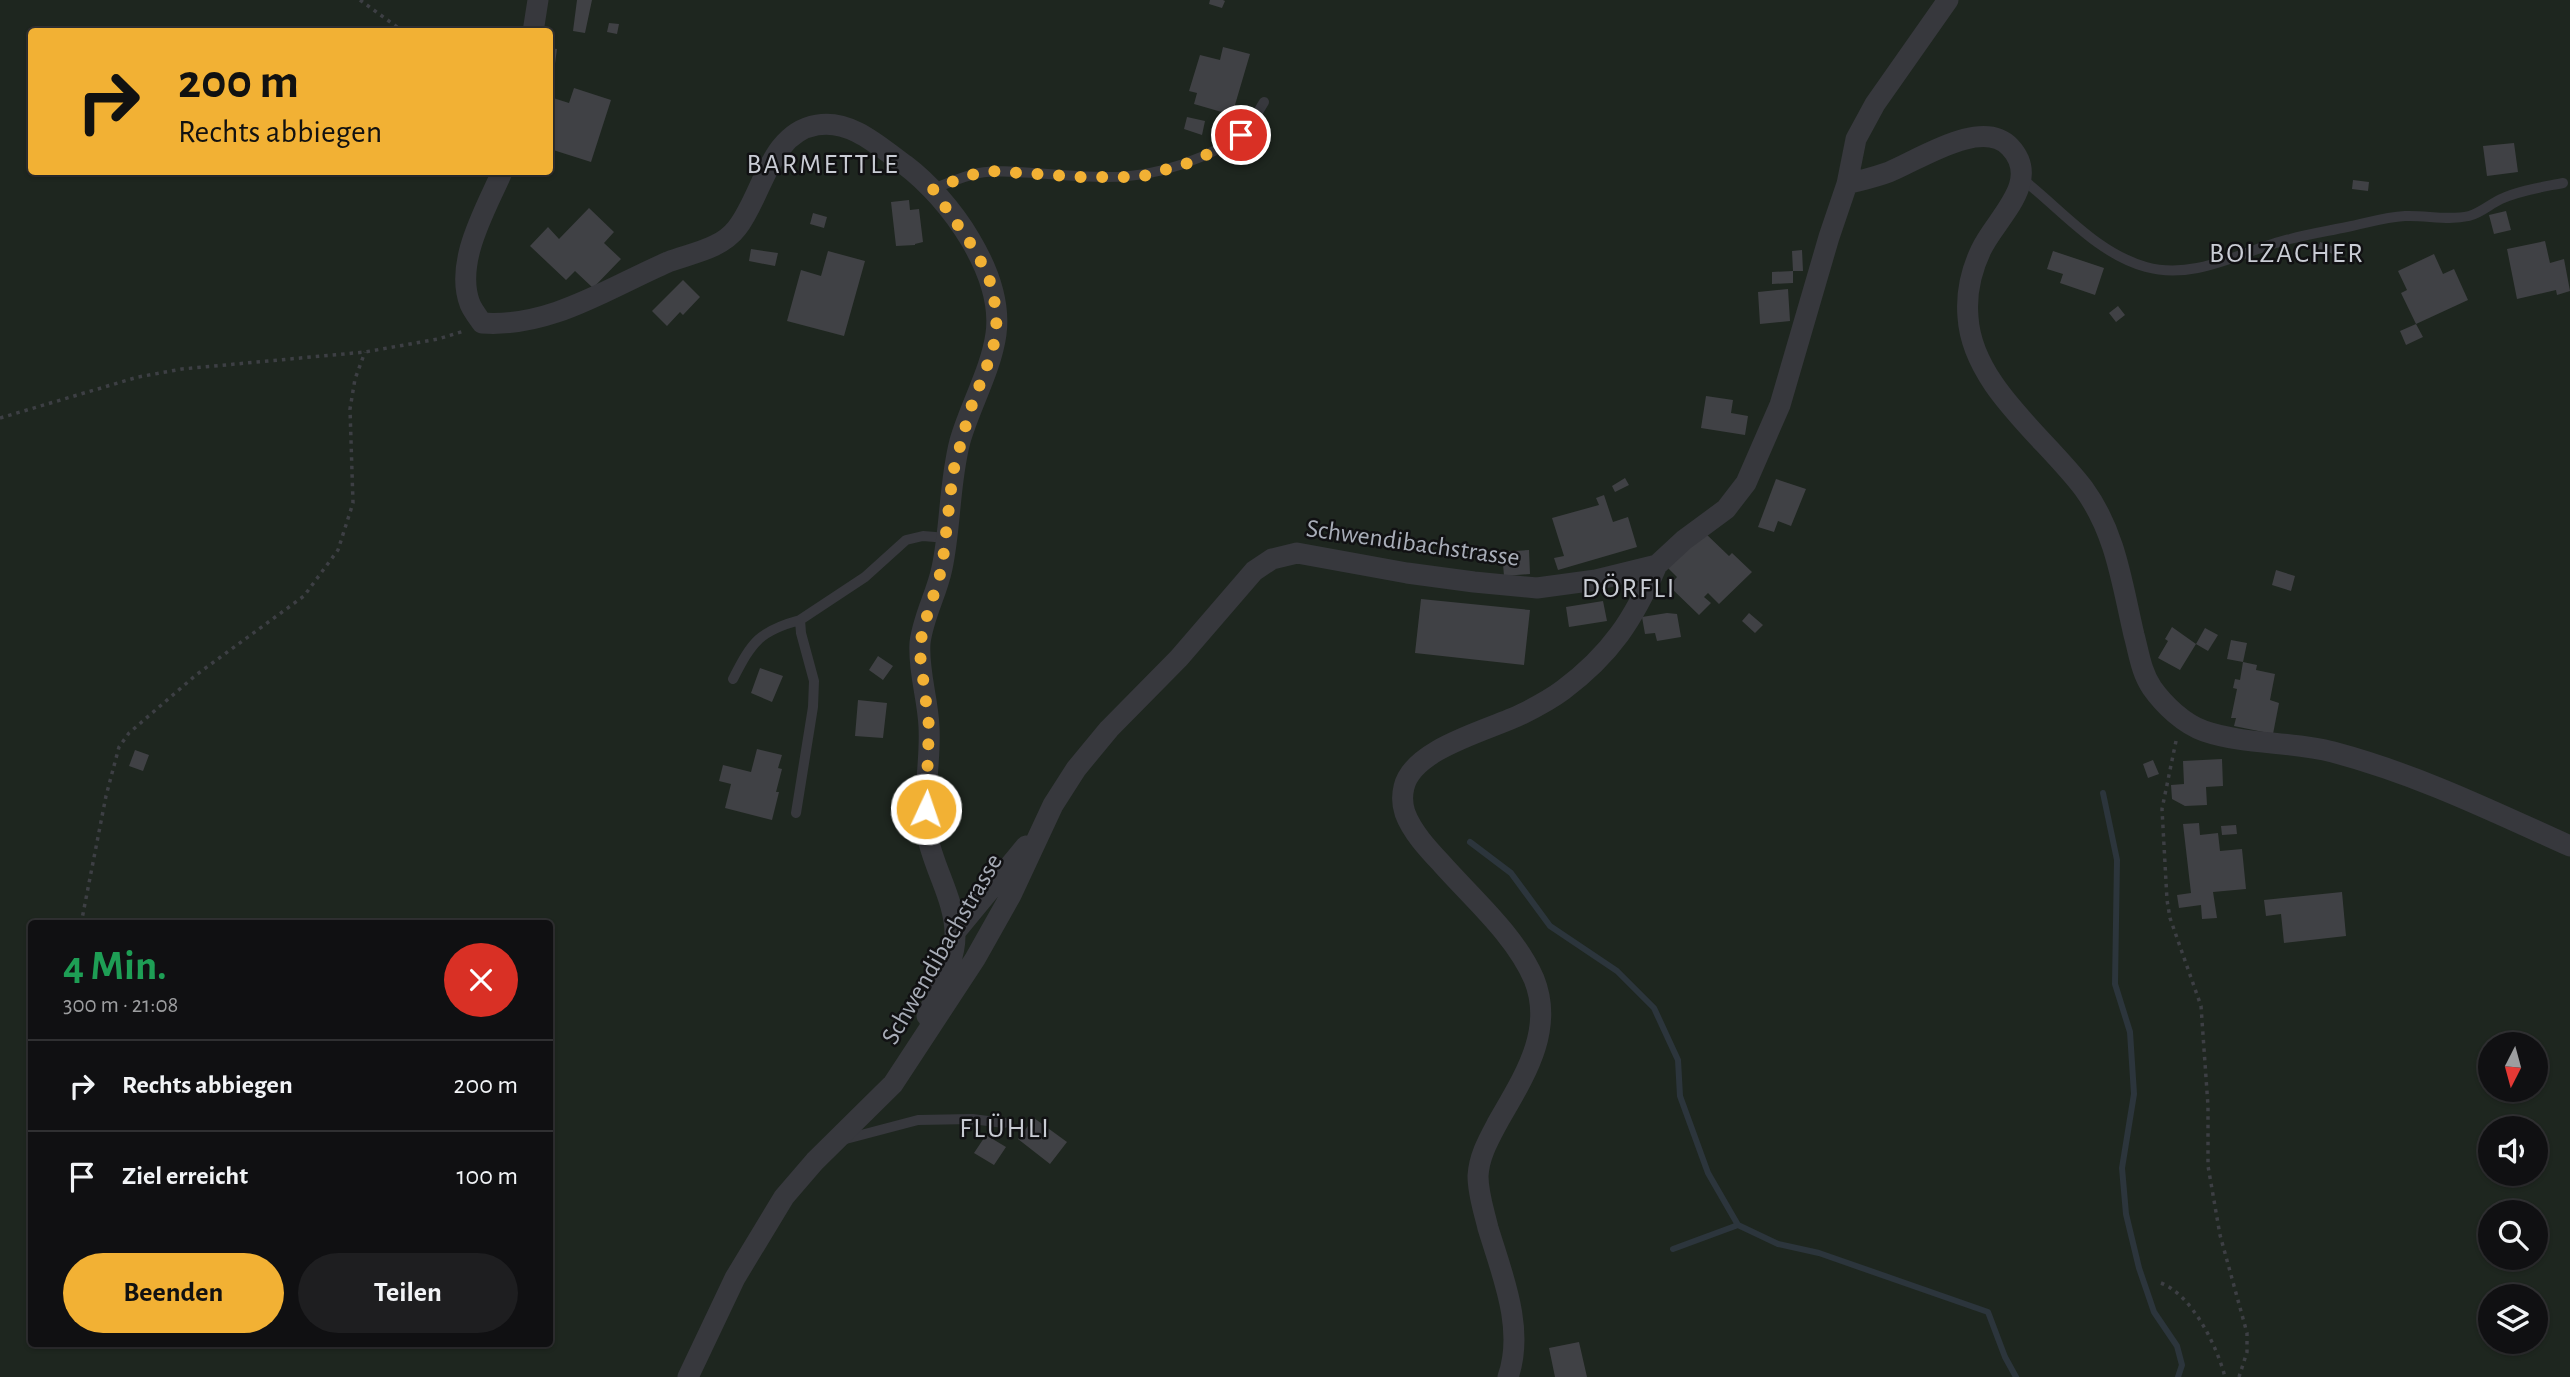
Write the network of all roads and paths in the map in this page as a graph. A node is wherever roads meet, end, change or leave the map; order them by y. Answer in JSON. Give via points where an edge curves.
{"nodes":[{"id":1,"x":360,"y":0,"type":"edge"},
{"id":2,"x":538,"y":0,"type":"edge"},
{"id":3,"x":1948,"y":0,"type":"edge"},
{"id":4,"x":398,"y":28,"type":"edge"},
{"id":5,"x":534,"y":28,"type":"edge"},
{"id":6,"x":1264,"y":102,"type":"dead end"},
{"id":7,"x":501,"y":175,"type":"edge"},
{"id":8,"x":2021,"y":178,"type":"junction"},
{"id":9,"x":2563,"y":183,"type":"dead end"},
{"id":10,"x":1847,"y":184,"type":"junction"},
{"id":11,"x":933,"y":189,"type":"junction"},
{"id":12,"x":482,"y":323,"type":"junction"},
{"id":13,"x":365,"y":352,"type":"junction"},
{"id":14,"x":0,"y":418,"type":"edge"},
{"id":15,"x":947,"y":538,"type":"junction"},
{"id":16,"x":1657,"y":565,"type":"junction"},
{"id":17,"x":800,"y":620,"type":"junction"},
{"id":18,"x":733,"y":678,"type":"dead end"},
{"id":19,"x":2182,"y":718,"type":"junction"},
{"id":20,"x":796,"y":813,"type":"dead end"},
{"id":21,"x":1043,"y":825,"type":"junction"},
{"id":22,"x":2570,"y":846,"type":"edge"},
{"id":23,"x":82,"y":920,"type":"edge"},
{"id":24,"x":956,"y":930,"type":"junction"},
{"id":25,"x":918,"y":1049,"type":"junction"},
{"id":26,"x":1004,"y":1123,"type":"dead end"},
{"id":27,"x":836,"y":1141,"type":"junction"},
{"id":28,"x":2161,"y":1283,"type":"dead end"},
{"id":29,"x":688,"y":1377,"type":"edge"},
{"id":30,"x":1508,"y":1377,"type":"edge"},
{"id":31,"x":2225,"y":1377,"type":"edge"},
{"id":32,"x":2239,"y":1377,"type":"edge"}],
"edges":[{"from":1,"to":4,"type":"path"},
{"from":2,"to":5,"type":"street"},
{"from":3,"to":10,"type":"street","name":"Schwendibachstrasse","via":[[1863,124]]},
{"from":6,"to":11,"type":"lane","via":[[1249,128],[1232,142],[1151,174],[1105,178],[992,171]]},
{"from":7,"to":12,"type":"street","via":[[468,254],[467,291]]},
{"from":8,"to":9,"type":"lane","via":[[2118,256],[2149,268],[2179,272],[2274,243],[2384,219],[2419,215],[2463,218],[2502,198]]},
{"from":8,"to":10,"type":"street","via":[[2011,148],[1998,138],[1978,136]]},
{"from":8,"to":19,"type":"street","via":[[2016,197],[1972,272],[1967,305],[1971,338],[2000,393],[2056,455],[2097,511],[2117,556],[2143,672],[2154,691]]},
{"from":10,"to":16,"type":"street","name":"Schwendibachstrasse","via":[[1780,405],[1752,471],[1726,509]]},
{"from":11,"to":12,"type":"street","via":[[858,132],[816,125],[795,134],[776,154],[737,228],[716,245],[548,315],[505,325]]},
{"from":11,"to":15,"type":"street","via":[[981,261],[992,286],[997,318],[993,350],[953,472]]},
{"from":12,"to":13,"type":"path","via":[[438,339]]},
{"from":13,"to":14,"type":"path","via":[[182,369],[138,377]]},
{"from":13,"to":23,"type":"path","via":[[350,408],[353,503],[338,550],[303,596],[196,674],[119,747]]},
{"from":15,"to":17,"type":"lane","via":[[906,540],[865,577]]},
{"from":15,"to":24,"type":"street","via":[[920,654],[929,726],[927,836]]},
{"from":16,"to":21,"type":"street","name":"Schwendibachstrasse","via":[[1538,588],[1407,573],[1310,554],[1272,559],[1254,571],[1157,682],[1109,729],[1076,769]]},
{"from":16,"to":30,"type":"street","via":[[1631,620],[1584,672],[1522,714],[1427,757],[1405,783],[1403,804],[1412,827],[1507,936],[1534,979],[1541,1009],[1533,1057],[1483,1151],[1478,1176],[1512,1319],[1514,1345]]},
{"from":17,"to":18,"type":"lane","via":[[764,633],[748,650]]},
{"from":17,"to":20,"type":"lane","via":[[814,681]]},
{"from":19,"to":22,"type":"street","via":[[2204,730],[2333,752],[2421,780]]},
{"from":19,"to":32,"type":"path","via":[[2162,809],[2167,900],[2201,1006],[2208,1166],[2220,1235],[2247,1333]]},
{"from":21,"to":24,"type":"street"},
{"from":21,"to":25,"type":"street","name":"Schwendibachstrasse","via":[[998,921]]},
{"from":24,"to":25,"type":"street","via":[[952,955]]},
{"from":25,"to":27,"type":"street","name":"Schwendibachstrasse","via":[[893,1084]]},
{"from":26,"to":27,"type":"lane","via":[[918,1120]]},
{"from":27,"to":29,"type":"street","name":"Schwendibachstrasse","via":[[795,1182],[769,1220],[735,1278]]},
{"from":28,"to":31,"type":"path","via":[[2189,1305],[2220,1356]]}]}
